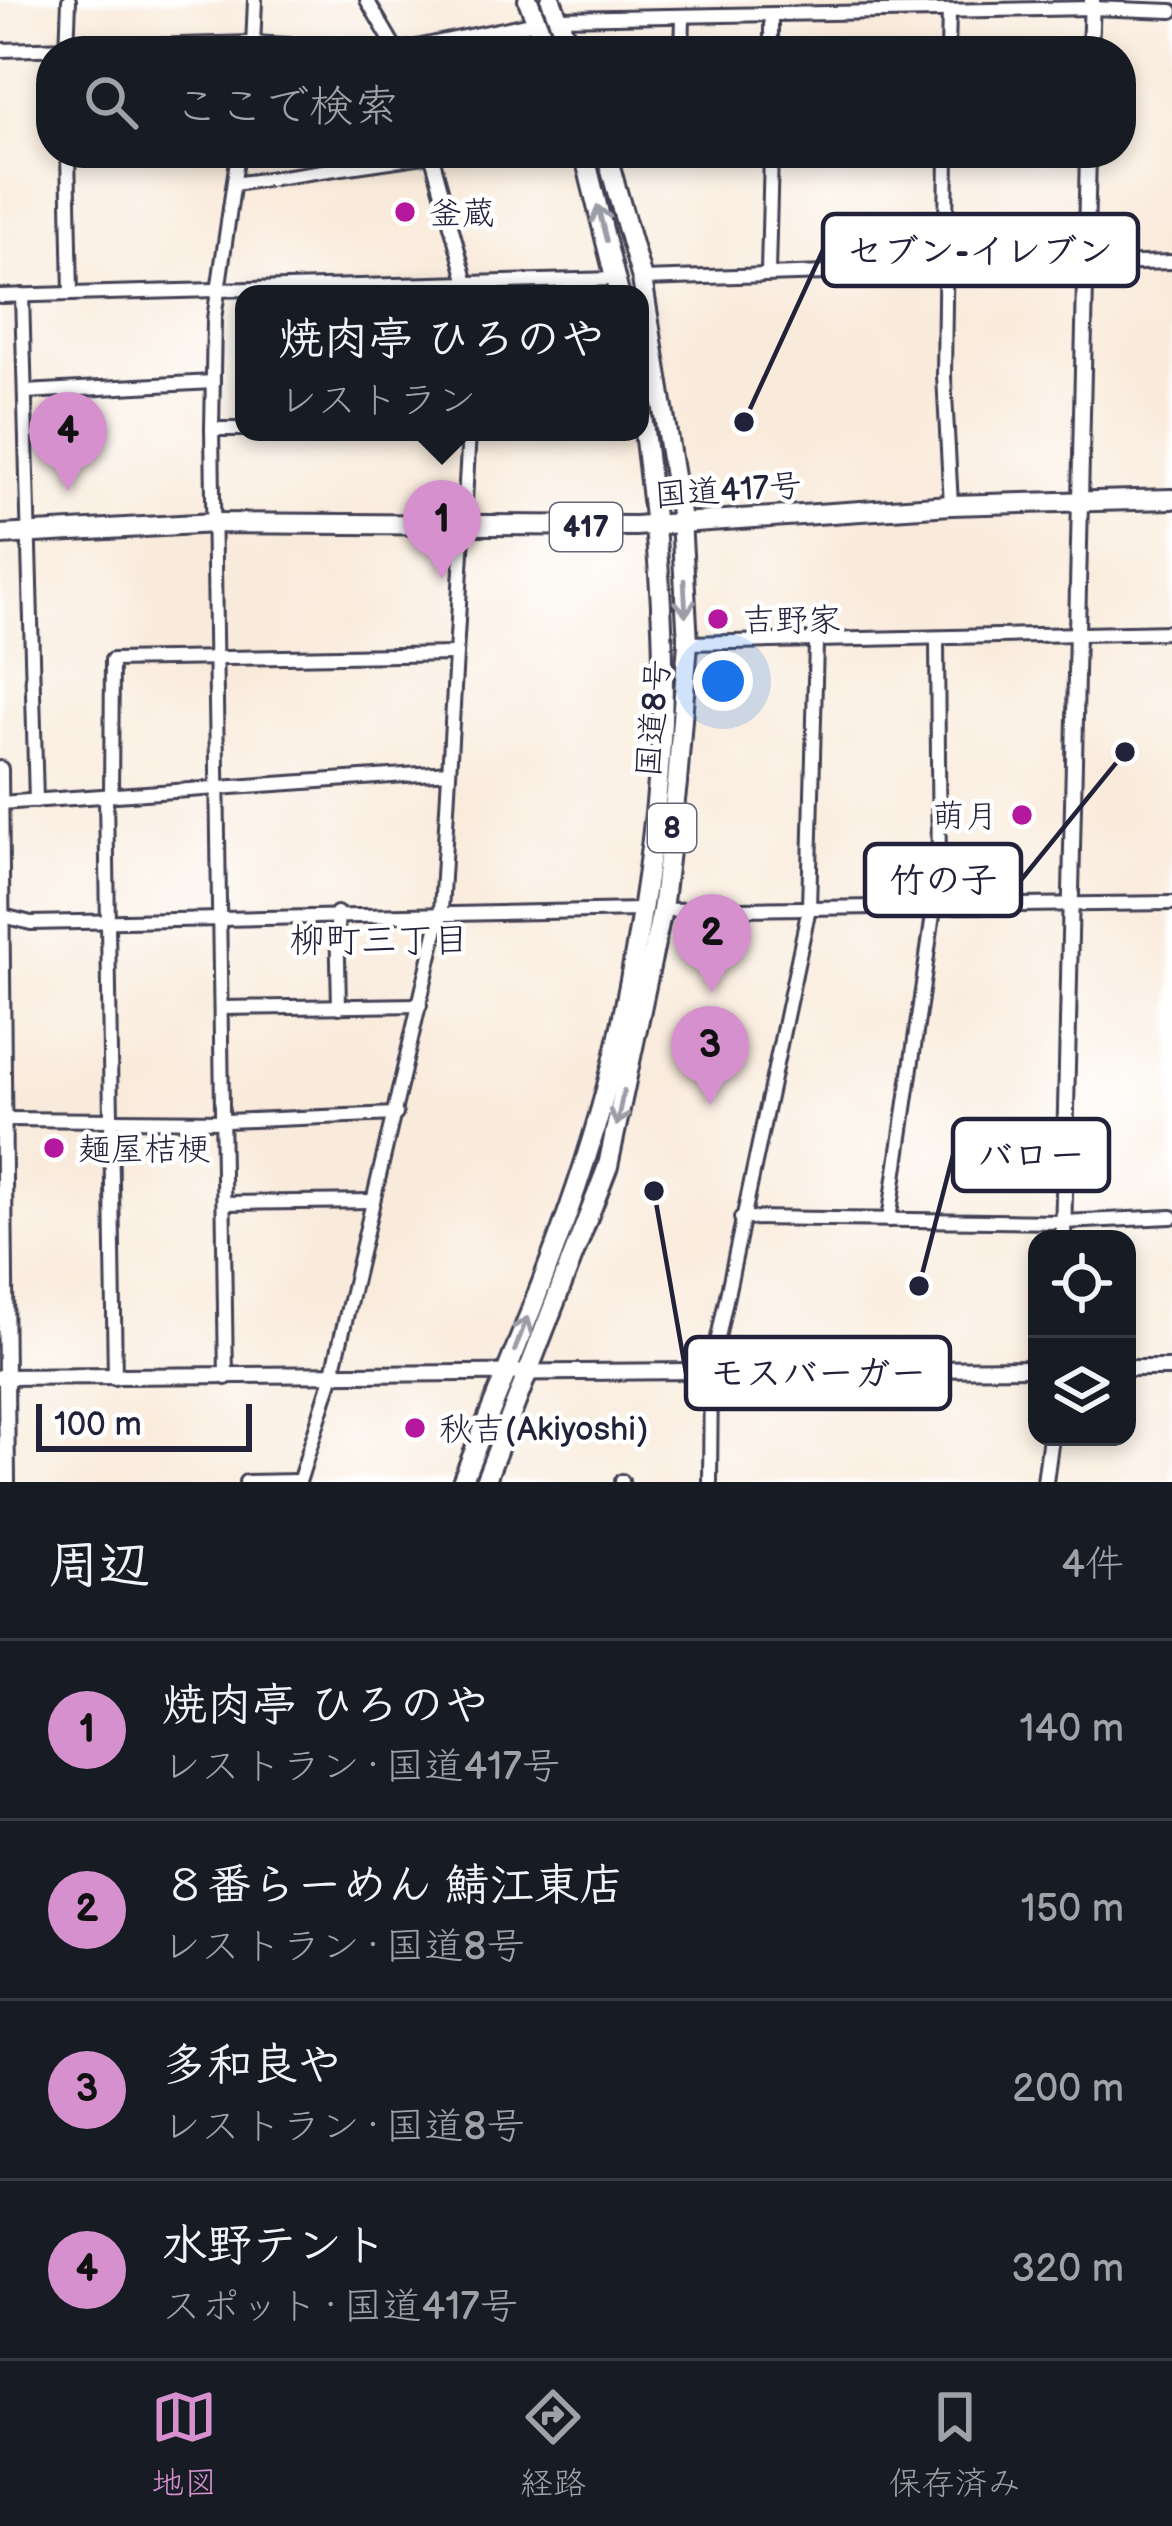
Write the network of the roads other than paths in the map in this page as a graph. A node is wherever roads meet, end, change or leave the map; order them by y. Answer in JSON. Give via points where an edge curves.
{"nodes":[{"id":1,"x":69,"y":0,"type":"edge"},
{"id":2,"x":255,"y":0,"type":"edge"},
{"id":3,"x":367,"y":0,"type":"edge"},
{"id":4,"x":528,"y":0,"type":"edge"},
{"id":5,"x":1092,"y":4,"type":"edge"},
{"id":6,"x":817,"y":6,"type":"edge"},
{"id":7,"x":555,"y":9,"type":"edge"},
{"id":8,"x":690,"y":10,"type":"edge"},
{"id":9,"x":949,"y":11,"type":"junction"},
{"id":10,"x":1172,"y":11,"type":"edge"},
{"id":11,"x":772,"y":16,"type":"junction"},
{"id":12,"x":537,"y":22,"type":"junction"},
{"id":13,"x":68,"y":36,"type":"edge"},
{"id":14,"x":253,"y":36,"type":"edge"},
{"id":15,"x":388,"y":36,"type":"edge"},
{"id":16,"x":469,"y":36,"type":"edge"},
{"id":17,"x":542,"y":36,"type":"edge"},
{"id":18,"x":771,"y":36,"type":"edge"},
{"id":19,"x":948,"y":36,"type":"edge"},
{"id":20,"x":1091,"y":36,"type":"edge"},
{"id":21,"x":0,"y":50,"type":"edge"},
{"id":22,"x":36,"y":51,"type":"edge"},
{"id":23,"x":68,"y":168,"type":"edge"},
{"id":24,"x":236,"y":168,"type":"edge"},
{"id":25,"x":339,"y":168,"type":"edge"},
{"id":26,"x":435,"y":168,"type":"edge"},
{"id":27,"x":588,"y":168,"type":"edge"},
{"id":28,"x":609,"y":168,"type":"edge"},
{"id":29,"x":771,"y":168,"type":"edge"},
{"id":30,"x":946,"y":168,"type":"edge"},
{"id":31,"x":1088,"y":168,"type":"edge"},
{"id":32,"x":234,"y":184,"type":"junction"},
{"id":33,"x":1172,"y":262,"type":"edge"},
{"id":34,"x":1086,"y":265,"type":"junction"},
{"id":35,"x":943,"y":270,"type":"junction"},
{"id":36,"x":768,"y":272,"type":"junction"},
{"id":37,"x":642,"y":279,"type":"junction"},
{"id":38,"x":468,"y":285,"type":"edge"},
{"id":39,"x":617,"y":285,"type":"edge"},
{"id":40,"x":643,"y":285,"type":"edge"},
{"id":41,"x":218,"y":289,"type":"junction"},
{"id":42,"x":235,"y":289,"type":"edge"},
{"id":43,"x":71,"y":294,"type":"junction"},
{"id":44,"x":22,"y":295,"type":"junction"},
{"id":45,"x":0,"y":296,"type":"edge"},
{"id":46,"x":649,"y":322,"type":"edge"},
{"id":47,"x":213,"y":382,"type":"junction"},
{"id":48,"x":25,"y":392,"type":"junction"},
{"id":49,"x":212,"y":429,"type":"junction"},
{"id":50,"x":235,"y":429,"type":"edge"},
{"id":51,"x":468,"y":441,"type":"edge"},
{"id":52,"x":645,"y":441,"type":"edge"},
{"id":53,"x":1172,"y":499,"type":"edge"},
{"id":54,"x":1079,"y":501,"type":"junction"},
{"id":55,"x":951,"y":505,"type":"junction"},
{"id":56,"x":681,"y":520,"type":"junction"},
{"id":57,"x":215,"y":523,"type":"junction"},
{"id":58,"x":654,"y":524,"type":"junction"},
{"id":59,"x":461,"y":528,"type":"junction"},
{"id":60,"x":29,"y":532,"type":"junction"},
{"id":61,"x":0,"y":536,"type":"edge"},
{"id":62,"x":1172,"y":632,"type":"edge"},
{"id":63,"x":1076,"y":634,"type":"junction"},
{"id":64,"x":937,"y":640,"type":"junction"},
{"id":65,"x":688,"y":644,"type":"junction"},
{"id":66,"x":816,"y":644,"type":"junction"},
{"id":67,"x":455,"y":654,"type":"junction"},
{"id":68,"x":215,"y":657,"type":"junction"},
{"id":69,"x":0,"y":769,"type":"edge"},
{"id":70,"x":449,"y":772,"type":"junction"},
{"id":71,"x":216,"y":786,"type":"junction"},
{"id":72,"x":108,"y":796,"type":"junction"},
{"id":73,"x":36,"y":800,"type":"junction"},
{"id":74,"x":1,"y":803,"type":"edge"},
{"id":75,"x":1072,"y":902,"type":"junction"},
{"id":76,"x":1172,"y":903,"type":"edge"},
{"id":77,"x":809,"y":908,"type":"junction"},
{"id":78,"x":640,"y":910,"type":"junction"},
{"id":79,"x":662,"y":910,"type":"junction"},
{"id":80,"x":934,"y":910,"type":"junction"},
{"id":81,"x":441,"y":911,"type":"junction"},
{"id":82,"x":338,"y":913,"type":"junction"},
{"id":83,"x":3,"y":916,"type":"edge"},
{"id":84,"x":220,"y":917,"type":"junction"},
{"id":85,"x":109,"y":918,"type":"junction"},
{"id":86,"x":421,"y":1005,"type":"junction"},
{"id":87,"x":339,"y":1007,"type":"junction"},
{"id":88,"x":221,"y":1008,"type":"junction"},
{"id":89,"x":2,"y":1033,"type":"edge"},
{"id":90,"x":396,"y":1114,"type":"junction"},
{"id":91,"x":5,"y":1120,"type":"junction"},
{"id":92,"x":113,"y":1120,"type":"junction"},
{"id":93,"x":226,"y":1121,"type":"junction"},
{"id":94,"x":373,"y":1201,"type":"junction"},
{"id":95,"x":224,"y":1203,"type":"junction"},
{"id":96,"x":1172,"y":1217,"type":"edge"},
{"id":97,"x":741,"y":1218,"type":"junction"},
{"id":98,"x":889,"y":1220,"type":"junction"},
{"id":99,"x":1063,"y":1222,"type":"junction"},
{"id":100,"x":1063,"y":1230,"type":"edge"},
{"id":101,"x":4,"y":1276,"type":"edge"},
{"id":102,"x":1028,"y":1368,"type":"edge"},
{"id":103,"x":1136,"y":1368,"type":"edge"},
{"id":104,"x":1172,"y":1368,"type":"edge"},
{"id":105,"x":710,"y":1371,"type":"junction"},
{"id":106,"x":505,"y":1376,"type":"junction"},
{"id":107,"x":530,"y":1376,"type":"junction"},
{"id":108,"x":3,"y":1377,"type":"edge"},
{"id":109,"x":332,"y":1377,"type":"junction"},
{"id":110,"x":115,"y":1378,"type":"junction"},
{"id":111,"x":226,"y":1378,"type":"junction"},
{"id":112,"x":1050,"y":1446,"type":"edge"},
{"id":113,"x":299,"y":1481,"type":"edge"},
{"id":114,"x":7,"y":1482,"type":"edge"},
{"id":115,"x":246,"y":1482,"type":"edge"},
{"id":116,"x":462,"y":1482,"type":"edge"},
{"id":117,"x":485,"y":1482,"type":"edge"},
{"id":118,"x":710,"y":1482,"type":"edge"},
{"id":119,"x":1045,"y":1482,"type":"edge"}],
"edges":[{"from":1,"to":13,"type":"street"},
{"from":2,"to":14,"type":"street"},
{"from":3,"to":15,"type":"street"},
{"from":4,"to":12,"type":"highway"},
{"from":5,"to":9,"type":"street"},
{"from":5,"to":10,"type":"street"},
{"from":5,"to":20,"type":"street"},
{"from":6,"to":9,"type":"street"},
{"from":6,"to":11,"type":"street"},
{"from":7,"to":8,"type":"street"},
{"from":8,"to":11,"type":"street"},
{"from":9,"to":19,"type":"street"},
{"from":11,"to":18,"type":"street"},
{"from":12,"to":16,"type":"street"},
{"from":12,"to":17,"type":"highway"},
{"from":21,"to":22,"type":"street"},
{"from":23,"to":43,"type":"street"},
{"from":24,"to":32,"type":"street"},
{"from":25,"to":32,"type":"street"},
{"from":26,"to":38,"type":"street"},
{"from":39,"to":27,"type":"highway","one_way":true},
{"from":28,"to":37,"type":"highway","name":"国道8号","number":"8"},
{"from":29,"to":36,"type":"street"},
{"from":30,"to":35,"type":"street"},
{"from":31,"to":34,"type":"street"},
{"from":32,"to":41,"type":"street"},
{"from":33,"to":34,"type":"street"},
{"from":34,"to":35,"type":"street"},
{"from":34,"to":54,"type":"street"},
{"from":35,"to":36,"type":"street"},
{"from":35,"to":55,"type":"street"},
{"from":36,"to":37,"type":"street"},
{"from":37,"to":40,"type":"highway","name":"国道8号","number":"8"},
{"from":41,"to":42,"type":"street"},
{"from":41,"to":43,"type":"street"},
{"from":41,"to":47,"type":"street"},
{"from":43,"to":44,"type":"street"},
{"from":44,"to":45,"type":"street"},
{"from":44,"to":48,"type":"street"},
{"from":46,"to":56,"type":"highway","name":"国道8号","number":"8"},
{"from":47,"to":48,"type":"street"},
{"from":47,"to":49,"type":"street"},
{"from":48,"to":60,"type":"street"},
{"from":49,"to":50,"type":"street"},
{"from":49,"to":57,"type":"street"},
{"from":51,"to":59,"type":"street"},
{"from":52,"to":58,"type":"highway","name":"国道8号","number":"8"},
{"from":53,"to":54,"type":"highway","name":"国道417号","number":"417"},
{"from":54,"to":55,"type":"highway","name":"国道417号","number":"417"},
{"from":54,"to":63,"type":"street"},
{"from":55,"to":56,"type":"highway","name":"国道417号","number":"417"},
{"from":56,"to":58,"type":"highway","name":"国道417号","number":"417"},
{"from":56,"to":65,"type":"highway","name":"国道8号","number":"8","one_way":true},
{"from":57,"to":59,"type":"highway","name":"国道417号","number":"417"},
{"from":57,"to":60,"type":"highway","name":"国道417号","number":"417"},
{"from":57,"to":68,"type":"street"},
{"from":58,"to":59,"type":"highway","name":"国道417号","number":"417"},
{"from":58,"to":78,"type":"highway","name":"国道8号","number":"8","via":[[663,663]]},
{"from":59,"to":67,"type":"street"},
{"from":60,"to":61,"type":"highway","name":"国道417号","number":"417"},
{"from":60,"to":73,"type":"street"},
{"from":62,"to":63,"type":"street"},
{"from":63,"to":64,"type":"street"},
{"from":63,"to":75,"type":"street"},
{"from":64,"to":66,"type":"street"},
{"from":64,"to":80,"type":"street"},
{"from":65,"to":66,"type":"street"},
{"from":65,"to":79,"type":"highway","name":"国道8号","number":"8"},
{"from":66,"to":77,"type":"street"},
{"from":67,"to":68,"type":"street"},
{"from":67,"to":70,"type":"street"},
{"from":68,"to":71,"type":"street"},
{"from":68,"to":72,"type":"street","via":[[112,660]]},
{"from":69,"to":74,"type":"street"},
{"from":70,"to":71,"type":"street"},
{"from":70,"to":81,"type":"street"},
{"from":71,"to":72,"type":"street"},
{"from":71,"to":84,"type":"street"},
{"from":72,"to":73,"type":"street"},
{"from":72,"to":85,"type":"street"},
{"from":73,"to":74,"type":"street"},
{"from":74,"to":83,"type":"street"},
{"from":75,"to":76,"type":"street"},
{"from":75,"to":80,"type":"street"},
{"from":75,"to":99,"type":"street"},
{"from":77,"to":79,"type":"street"},
{"from":77,"to":80,"type":"street"},
{"from":77,"to":97,"type":"street"},
{"from":78,"to":81,"type":"street"},
{"from":106,"to":78,"type":"highway","name":"国道8号","number":"8","one_way":true,"via":[[591,1133],[623,1020]]},
{"from":79,"to":107,"type":"highway","name":"国道8号","number":"8","one_way":true,"via":[[608,1166]]},
{"from":80,"to":98,"type":"street"},
{"from":81,"to":82,"type":"street"},
{"from":81,"to":86,"type":"street"},
{"from":82,"to":84,"type":"street"},
{"from":82,"to":87,"type":"street"},
{"from":83,"to":85,"type":"street","via":[[31,923]]},
{"from":83,"to":89,"type":"street"},
{"from":84,"to":85,"type":"street"},
{"from":84,"to":88,"type":"street"},
{"from":85,"to":92,"type":"street"},
{"from":86,"to":87,"type":"street"},
{"from":86,"to":90,"type":"street"},
{"from":87,"to":88,"type":"street"},
{"from":88,"to":93,"type":"street"},
{"from":89,"to":91,"type":"street"},
{"from":90,"to":93,"type":"street"},
{"from":90,"to":94,"type":"street"},
{"from":91,"to":92,"type":"street"},
{"from":91,"to":101,"type":"street"},
{"from":92,"to":93,"type":"street"},
{"from":92,"to":110,"type":"street"},
{"from":93,"to":95,"type":"street"},
{"from":94,"to":95,"type":"street"},
{"from":94,"to":109,"type":"street"},
{"from":95,"to":111,"type":"street"},
{"from":96,"to":99,"type":"street"},
{"from":97,"to":98,"type":"street"},
{"from":97,"to":105,"type":"street"},
{"from":98,"to":99,"type":"street"},
{"from":99,"to":100,"type":"street"},
{"from":101,"to":108,"type":"street"},
{"from":102,"to":105,"type":"street"},
{"from":103,"to":104,"type":"street"},
{"from":105,"to":107,"type":"street"},
{"from":105,"to":118,"type":"street"},
{"from":106,"to":107,"type":"street"},
{"from":106,"to":109,"type":"street"},
{"from":106,"to":116,"type":"highway","name":"国道8号","number":"8"},
{"from":107,"to":117,"type":"highway","name":"国道8号","number":"8"},
{"from":108,"to":110,"type":"street"},
{"from":108,"to":114,"type":"street"},
{"from":109,"to":111,"type":"street"},
{"from":109,"to":113,"type":"street"},
{"from":110,"to":111,"type":"street"},
{"from":112,"to":119,"type":"street"},
{"from":113,"to":115,"type":"street"}]}
